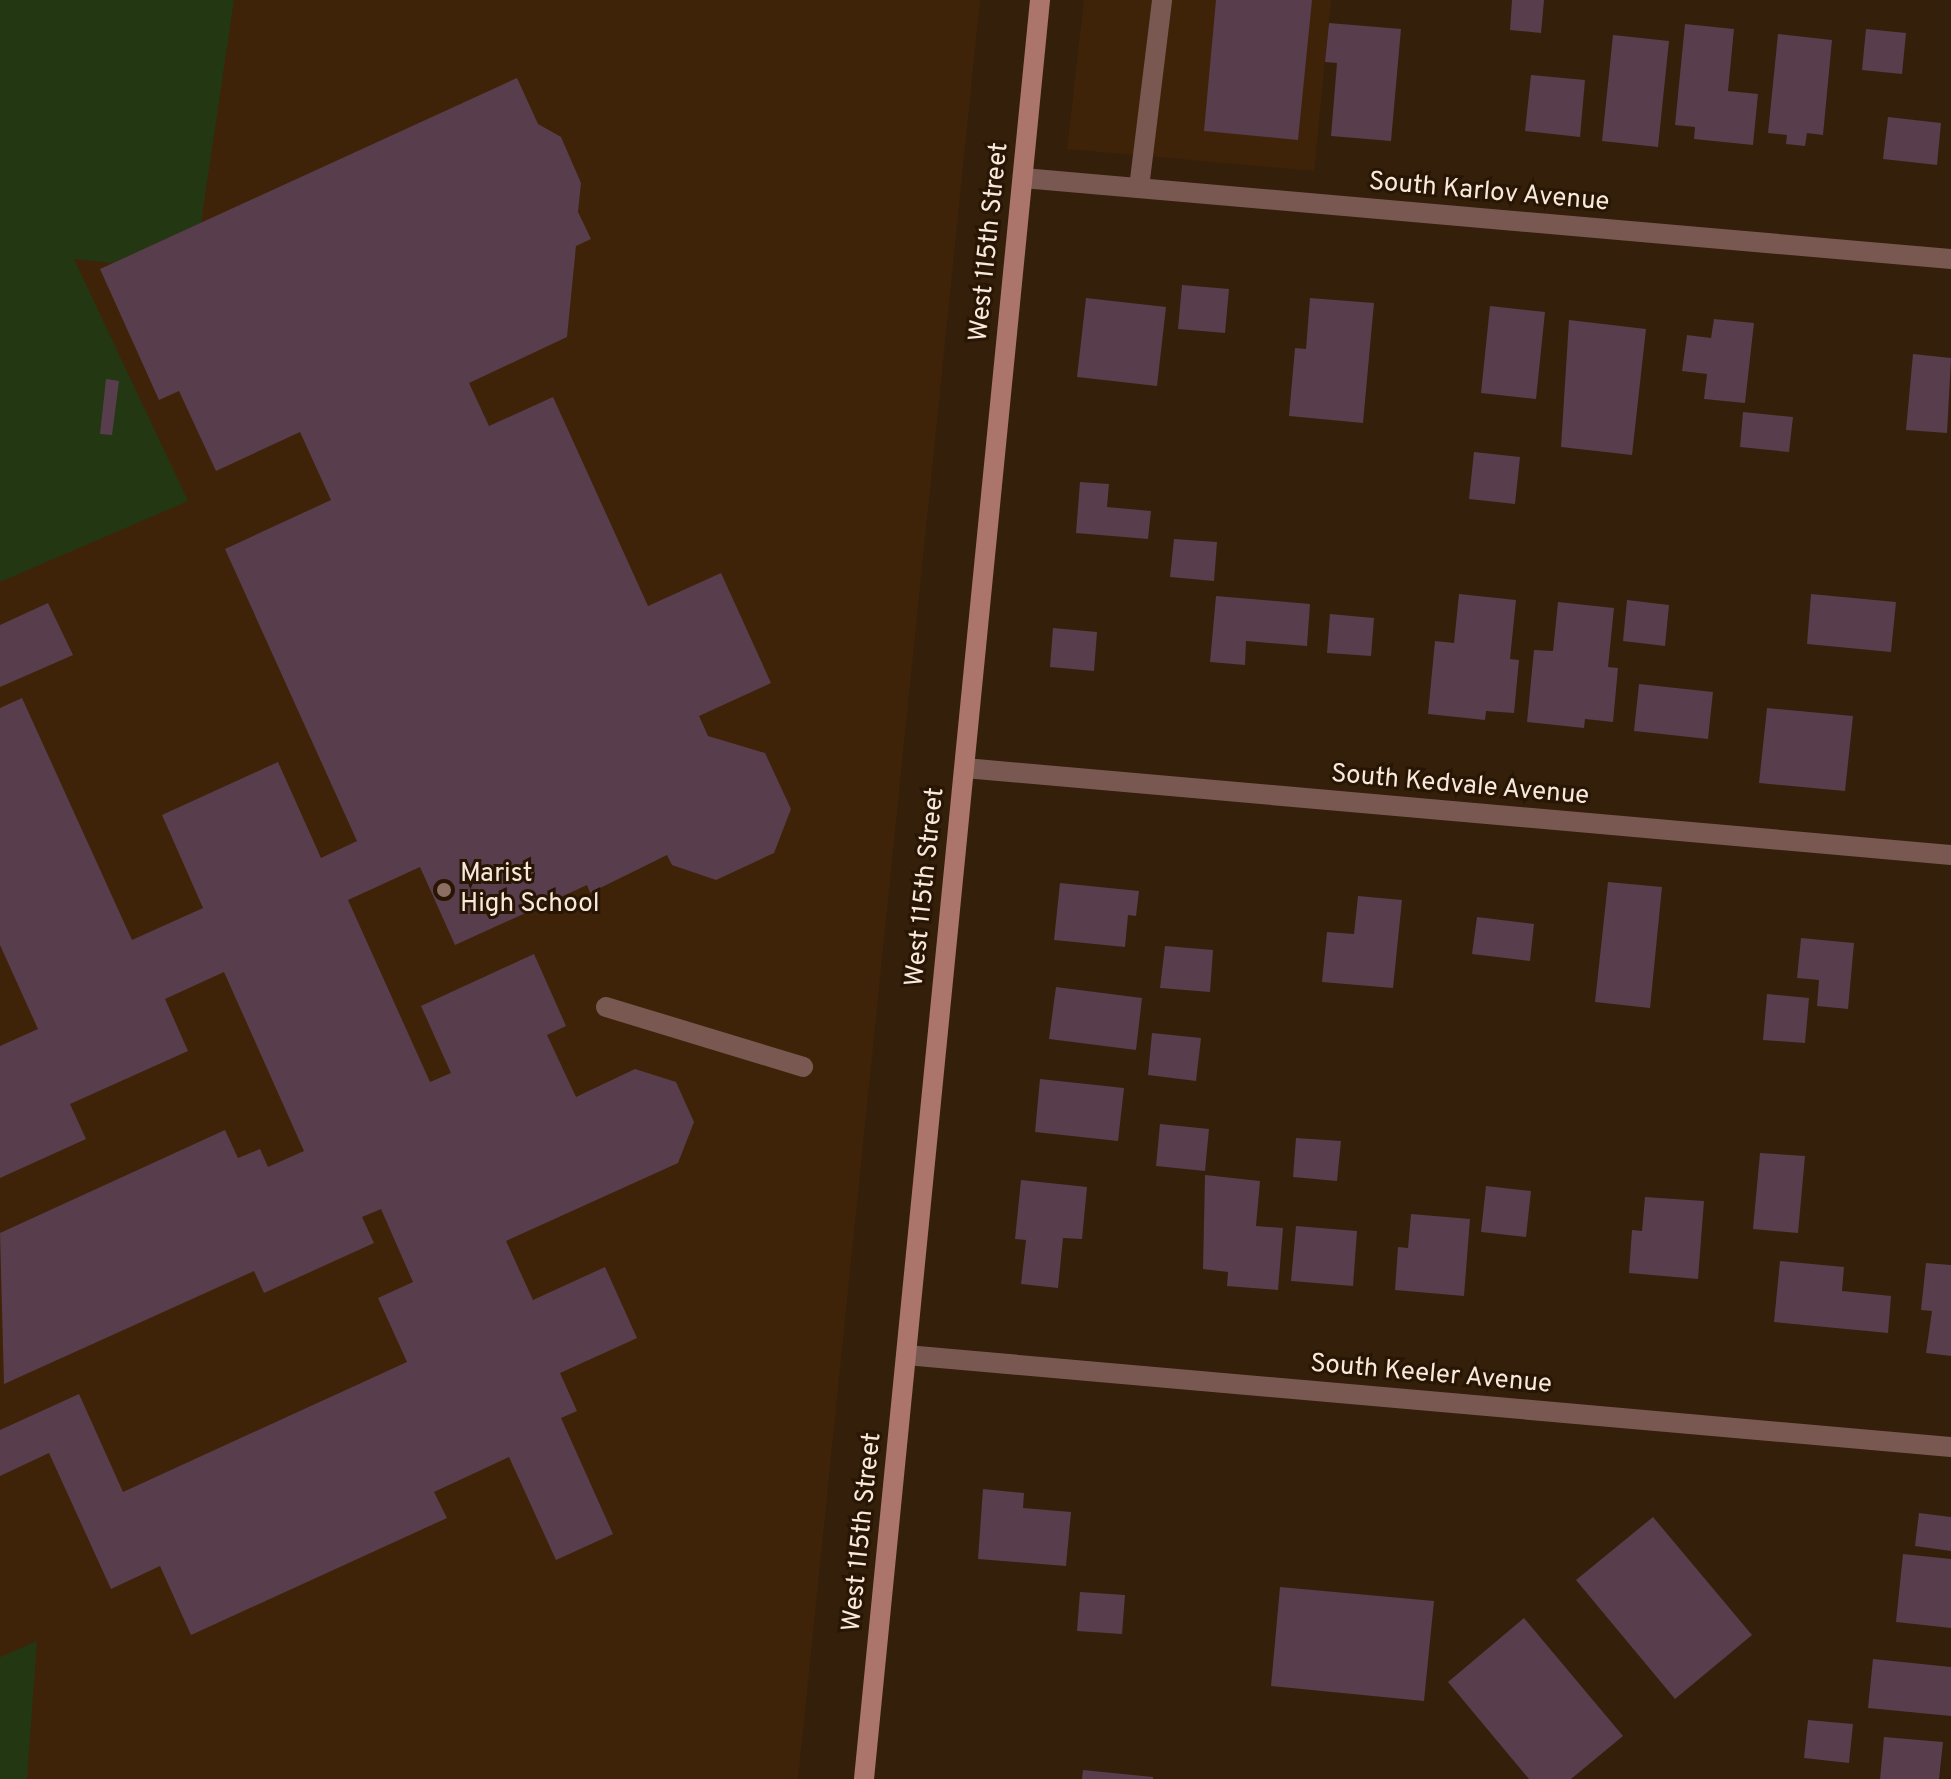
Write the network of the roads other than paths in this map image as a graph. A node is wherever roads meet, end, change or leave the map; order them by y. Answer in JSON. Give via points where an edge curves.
{"nodes":[{"id":1,"x":1040,"y":0,"type":"edge"},
{"id":2,"x":1162,"y":0,"type":"edge"},
{"id":3,"x":1023,"y":178,"type":"junction"},
{"id":4,"x":1139,"y":188,"type":"junction"},
{"id":5,"x":1951,"y":259,"type":"edge"},
{"id":6,"x":965,"y":768,"type":"junction"},
{"id":7,"x":1951,"y":855,"type":"edge"},
{"id":8,"x":606,"y":1007,"type":"dead end"},
{"id":9,"x":803,"y":1067,"type":"dead end"},
{"id":10,"x":906,"y":1355,"type":"junction"},
{"id":11,"x":1951,"y":1447,"type":"edge"},
{"id":12,"x":864,"y":1779,"type":"edge"}],
"edges":[{"from":1,"to":3,"type":"street","name":"West 115th Street"},
{"from":2,"to":4,"type":"street"},
{"from":3,"to":4,"type":"street","name":"South Karlov Avenue"},
{"from":3,"to":6,"type":"street","name":"West 115th Street"},
{"from":4,"to":5,"type":"street","name":"South Karlov Avenue"},
{"from":6,"to":7,"type":"street","name":"South Kedvale Avenue"},
{"from":6,"to":10,"type":"street","name":"West 115th Street"},
{"from":8,"to":9,"type":"street"},
{"from":10,"to":11,"type":"street","name":"South Keeler Avenue"},
{"from":10,"to":12,"type":"street","name":"West 115th Street"}]}
